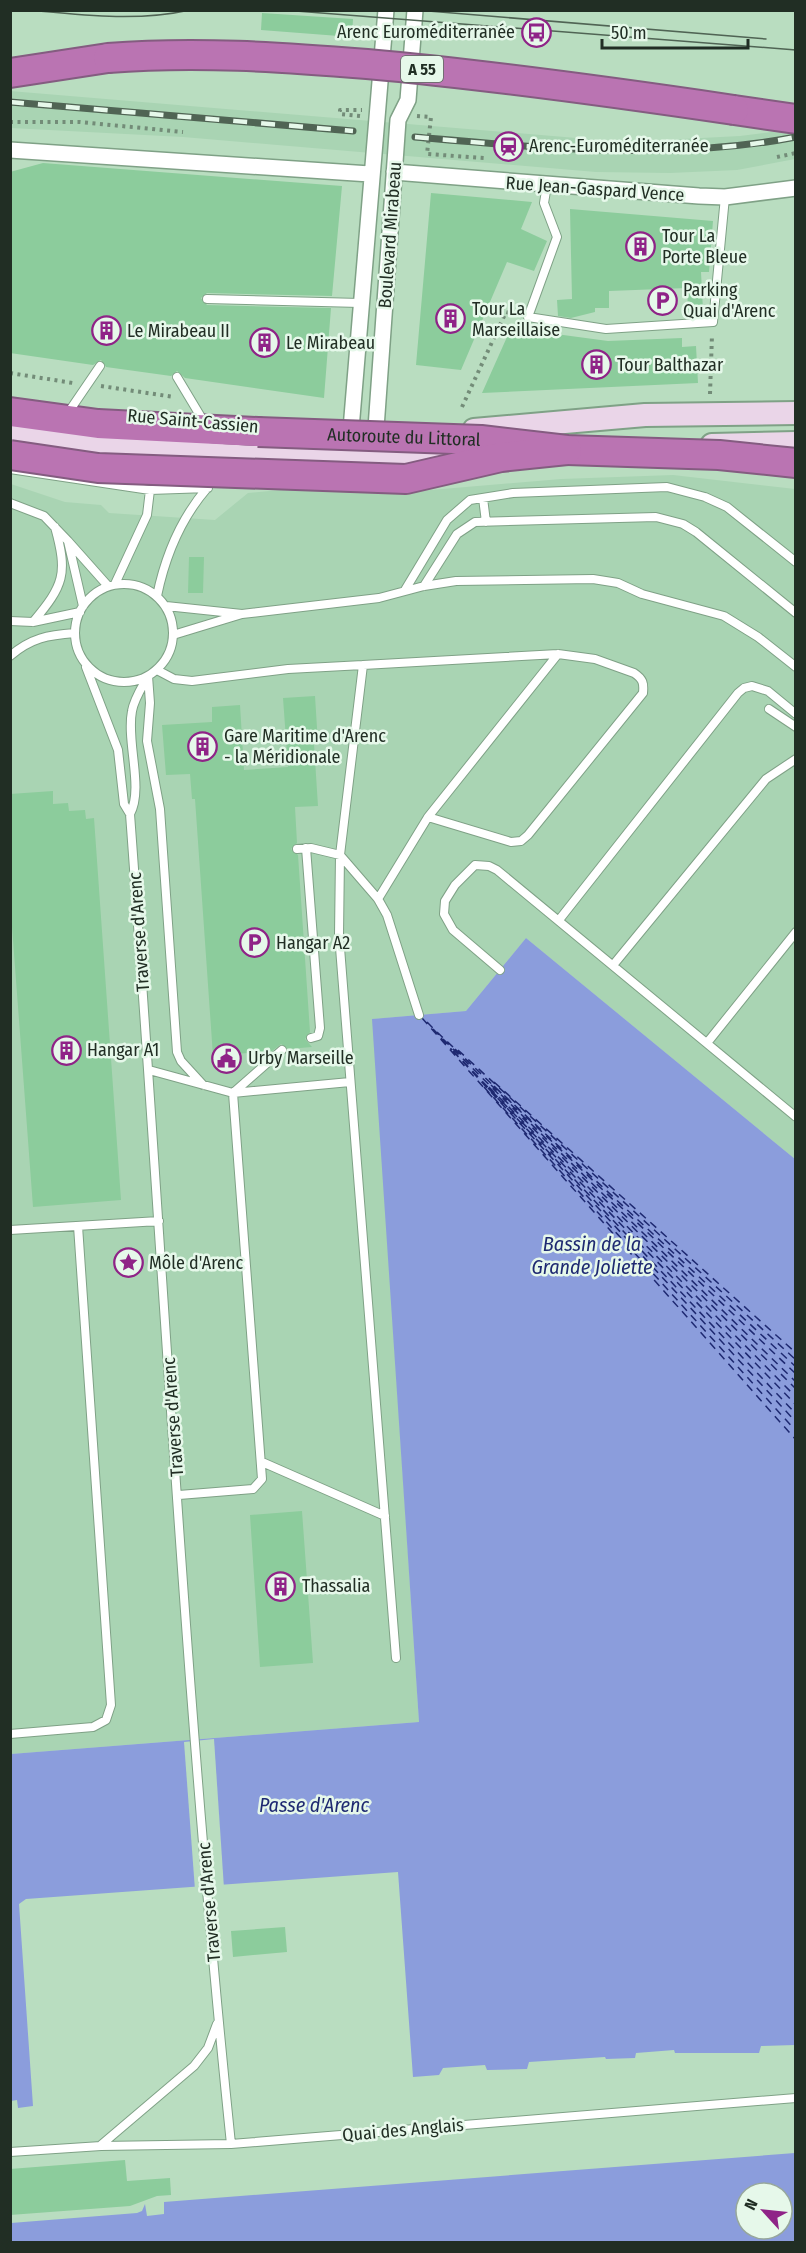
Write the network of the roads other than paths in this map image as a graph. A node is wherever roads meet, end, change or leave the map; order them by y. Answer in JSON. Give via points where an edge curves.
{"nodes":[{"id":1,"x":386,"y":10,"type":"edge"},
{"id":2,"x":415,"y":10,"type":"edge"},
{"id":3,"x":10,"y":73,"type":"edge"},
{"id":4,"x":795,"y":118,"type":"edge"},
{"id":5,"x":10,"y":150,"type":"edge"},
{"id":6,"x":394,"y":172,"type":"junction"},
{"id":7,"x":370,"y":174,"type":"junction"},
{"id":8,"x":547,"y":185,"type":"junction"},
{"id":9,"x":795,"y":188,"type":"edge"},
{"id":10,"x":725,"y":197,"type":"junction"},
{"id":11,"x":207,"y":299,"type":"dead end"},
{"id":12,"x":360,"y":303,"type":"junction"},
{"id":13,"x":100,"y":366,"type":"dead end"},
{"id":14,"x":177,"y":377,"type":"dead end"},
{"id":15,"x":10,"y":400,"type":"edge"},
{"id":16,"x":70,"y":410,"type":"junction"},
{"id":17,"x":10,"y":412,"type":"edge"},
{"id":18,"x":795,"y":413,"type":"edge"},
{"id":19,"x":204,"y":422,"type":"junction"},
{"id":20,"x":350,"y":429,"type":"junction"},
{"id":21,"x":376,"y":430,"type":"junction"},
{"id":22,"x":10,"y":436,"type":"edge"},
{"id":23,"x":795,"y":443,"type":"edge"},
{"id":24,"x":567,"y":450,"type":"junction"},
{"id":25,"x":10,"y":455,"type":"edge"},
{"id":26,"x":249,"y":458,"type":"junction"},
{"id":27,"x":349,"y":461,"type":"junction"},
{"id":28,"x":374,"y":461,"type":"junction"},
{"id":29,"x":795,"y":463,"type":"edge"},
{"id":30,"x":10,"y":469,"type":"edge"},
{"id":31,"x":207,"y":488,"type":"junction"},
{"id":32,"x":150,"y":490,"type":"junction"},
{"id":33,"x":483,"y":498,"type":"junction"},
{"id":34,"x":10,"y":503,"type":"edge"},
{"id":35,"x":486,"y":522,"type":"junction"},
{"id":36,"x":55,"y":527,"type":"junction"},
{"id":37,"x":68,"y":541,"type":"junction"},
{"id":38,"x":795,"y":562,"type":"edge"},
{"id":39,"x":112,"y":585,"type":"junction"},
{"id":40,"x":424,"y":586,"type":"junction"},
{"id":41,"x":405,"y":590,"type":"junction"},
{"id":42,"x":157,"y":596,"type":"junction"},
{"id":43,"x":166,"y":606,"type":"junction"},
{"id":44,"x":81,"y":609,"type":"junction"},
{"id":45,"x":795,"y":613,"type":"edge"},
{"id":46,"x":242,"y":614,"type":"junction"},
{"id":47,"x":10,"y":621,"type":"edge"},
{"id":48,"x":33,"y":622,"type":"junction"},
{"id":49,"x":75,"y":633,"type":"junction"},
{"id":50,"x":173,"y":635,"type":"junction"},
{"id":51,"x":558,"y":654,"type":"junction"},
{"id":52,"x":10,"y":656,"type":"edge"},
{"id":53,"x":83,"y":660,"type":"junction"},
{"id":54,"x":363,"y":664,"type":"junction"},
{"id":55,"x":795,"y":667,"type":"edge"},
{"id":56,"x":157,"y":670,"type":"junction"},
{"id":57,"x":148,"y":676,"type":"junction"},
{"id":58,"x":769,"y":709,"type":"dead end"},
{"id":59,"x":795,"y":714,"type":"edge"},
{"id":60,"x":795,"y":727,"type":"edge"},
{"id":61,"x":795,"y":759,"type":"edge"},
{"id":62,"x":120,"y":761,"type":"junction"},
{"id":63,"x":134,"y":786,"type":"junction"},
{"id":64,"x":130,"y":814,"type":"junction"},
{"id":65,"x":428,"y":817,"type":"junction"},
{"id":66,"x":340,"y":855,"type":"junction"},
{"id":67,"x":378,"y":899,"type":"junction"},
{"id":68,"x":559,"y":920,"type":"junction"},
{"id":69,"x":795,"y":932,"type":"edge"},
{"id":70,"x":614,"y":964,"type":"junction"},
{"id":71,"x":500,"y":970,"type":"dead end"},
{"id":72,"x":419,"y":1016,"type":"dead end"},
{"id":73,"x":311,"y":1038,"type":"dead end"},
{"id":74,"x":706,"y":1043,"type":"junction"},
{"id":75,"x":282,"y":1050,"type":"dead end"},
{"id":76,"x":149,"y":1070,"type":"junction"},
{"id":77,"x":350,"y":1082,"type":"junction"},
{"id":78,"x":203,"y":1085,"type":"junction"},
{"id":79,"x":233,"y":1093,"type":"junction"},
{"id":80,"x":795,"y":1117,"type":"edge"},
{"id":81,"x":159,"y":1221,"type":"junction"},
{"id":82,"x":78,"y":1226,"type":"junction"},
{"id":83,"x":10,"y":1230,"type":"edge"},
{"id":84,"x":262,"y":1462,"type":"junction"},
{"id":85,"x":179,"y":1495,"type":"junction"},
{"id":86,"x":385,"y":1516,"type":"junction"},
{"id":87,"x":396,"y":1658,"type":"dead end"},
{"id":88,"x":10,"y":1734,"type":"edge"},
{"id":89,"x":219,"y":2020,"type":"junction"},
{"id":90,"x":795,"y":2097,"type":"edge"},
{"id":91,"x":231,"y":2144,"type":"junction"},
{"id":92,"x":101,"y":2146,"type":"junction"},
{"id":93,"x":10,"y":2152,"type":"edge"}],
"edges":[{"from":1,"to":7,"type":"street","name":"Boulevard Mirabeau"},
{"from":2,"to":6,"type":"street","name":"Boulevard Mirabeau","via":[[408,100],[398,120]]},
{"from":3,"to":4,"type":"highway","number":"A 55","bridge":true,"via":[[147,55],[284,57],[426,69]]},
{"from":5,"to":7,"type":"street"},
{"from":6,"to":8,"type":"street","name":"Rue Jean-Gaspard Vence"},
{"from":6,"to":21,"type":"street","name":"Boulevard Mirabeau"},
{"from":7,"to":12,"type":"street","name":"Boulevard Mirabeau"},
{"from":8,"to":10,"type":"street","name":"Rue Jean-Gaspard Vence"},
{"from":8,"to":10,"type":"lane","via":[[544,203],[557,237],[528,317],[606,329],[712,322]]},
{"from":9,"to":10,"type":"street","name":"Rue Jean-Gaspard Vence"},
{"from":11,"to":12,"type":"lane"},
{"from":12,"to":20,"type":"street","name":"Boulevard Mirabeau"},
{"from":13,"to":16,"type":"lane"},
{"from":14,"to":19,"type":"lane"},
{"from":15,"to":16,"type":"street","name":"Rue Saint-Cassien"},
{"from":16,"to":19,"type":"street","name":"Rue Saint-Cassien"},
{"from":17,"to":24,"type":"highway","name":"Autoroute du Littoral","bridge":true,"via":[[98,424],[481,440]]},
{"from":18,"to":21,"type":"street","name":"Rue Saint-Cassien","via":[[645,415],[446,432]]},
{"from":19,"to":20,"type":"street","name":"Rue Saint-Cassien"},
{"from":20,"to":21,"type":"street","name":"Rue Saint-Cassien"},
{"from":20,"to":27,"type":"street","name":"Boulevard Mirabeau"},
{"from":21,"to":28,"type":"street","name":"Boulevard Mirabeau"},
{"from":22,"to":26,"type":"street","name":"Rue Saint-Cassien"},
{"from":23,"to":28,"type":"street","name":"Rue Saint-Cassien"},
{"from":24,"to":25,"type":"highway","bridge":true,"via":[[501,457],[406,480],[98,468]]},
{"from":24,"to":29,"type":"highway","name":"Autoroute du Littoral","bridge":true,"via":[[719,455]]},
{"from":26,"to":27,"type":"street","name":"Rue Saint-Cassien"},
{"from":26,"to":31,"type":"lane"},
{"from":27,"to":28,"type":"street","name":"Rue Saint-Cassien"},
{"from":30,"to":32,"type":"lane"},
{"from":31,"to":32,"type":"lane"},
{"from":31,"to":42,"type":"lane","via":[[181,528],[161,571]]},
{"from":32,"to":39,"type":"lane","via":[[147,515]]},
{"from":33,"to":35,"type":"lane"},
{"from":33,"to":38,"type":"lane","via":[[513,493],[667,487],[727,507]]},
{"from":33,"to":41,"type":"lane","via":[[470,500],[447,520]]},
{"from":34,"to":36,"type":"lane","via":[[44,516]]},
{"from":35,"to":40,"type":"lane","via":[[475,522],[457,534]]},
{"from":35,"to":45,"type":"lane","via":[[667,519],[696,531]]},
{"from":36,"to":37,"type":"lane"},
{"from":36,"to":48,"type":"lane","via":[[63,557],[63,576],[58,592]]},
{"from":37,"to":39,"type":"lane"},
{"from":37,"to":44,"type":"lane"},
{"from":39,"to":42,"type":"lane","via":[[137,586]]},
{"from":39,"to":44,"type":"lane","via":[[94,594]]},
{"from":40,"to":41,"type":"lane"},
{"from":40,"to":55,"type":"lane","via":[[456,581],[593,579],[618,583],[642,594],[724,616]]},
{"from":41,"to":46,"type":"lane","via":[[369,600]]},
{"from":42,"to":43,"type":"lane"},
{"from":43,"to":46,"type":"lane"},
{"from":43,"to":50,"type":"lane"},
{"from":44,"to":48,"type":"lane"},
{"from":44,"to":49,"type":"lane"},
{"from":46,"to":50,"type":"lane"},
{"from":47,"to":48,"type":"lane"},
{"from":49,"to":52,"type":"lane","via":[[45,635],[26,642]]},
{"from":49,"to":53,"type":"lane"},
{"from":50,"to":56,"type":"lane","via":[[168,654]]},
{"from":51,"to":54,"type":"lane"},
{"from":51,"to":65,"type":"lane"},
{"from":51,"to":65,"type":"lane","via":[[595,658],[634,674],[641,678],[643,693],[520,841],[511,842]]},
{"from":53,"to":57,"type":"lane","via":[[92,671],[112,680],[134,681]]},
{"from":53,"to":62,"type":"lane","name":"Traverse d'Arenc"},
{"from":54,"to":56,"type":"lane","via":[[192,681],[174,679]]},
{"from":54,"to":66,"type":"lane"},
{"from":56,"to":57,"type":"lane"},
{"from":57,"to":63,"type":"lane","name":"Traverse d'Arenc","via":[[132,709]]},
{"from":57,"to":78,"type":"lane","via":[[147,741],[160,809],[177,1052]]},
{"from":58,"to":60,"type":"lane"},
{"from":59,"to":68,"type":"lane","via":[[761,688],[744,688],[738,693]]},
{"from":61,"to":70,"type":"lane","via":[[766,779]]},
{"from":62,"to":63,"type":"lane"},
{"from":62,"to":64,"type":"lane","name":"Traverse d'Arenc","via":[[124,804]]},
{"from":63,"to":64,"type":"lane","name":"Traverse d'Arenc","via":[[136,803]]},
{"from":64,"to":76,"type":"lane","name":"Traverse d'Arenc"},
{"from":65,"to":67,"type":"lane"},
{"from":66,"to":67,"type":"lane"},
{"from":66,"to":73,"type":"lane","via":[[302,849],[320,1028],[318,1036]]},
{"from":66,"to":77,"type":"lane","via":[[339,935]]},
{"from":67,"to":72,"type":"lane","via":[[387,915]]},
{"from":68,"to":70,"type":"lane"},
{"from":68,"to":71,"type":"lane","via":[[497,870],[472,867],[447,897],[444,914],[453,930]]},
{"from":69,"to":74,"type":"lane"},
{"from":70,"to":74,"type":"lane"},
{"from":74,"to":80,"type":"lane"},
{"from":75,"to":79,"type":"lane"},
{"from":76,"to":78,"type":"lane"},
{"from":76,"to":81,"type":"lane","name":"Traverse d'Arenc"},
{"from":77,"to":79,"type":"lane"},
{"from":77,"to":86,"type":"lane"},
{"from":78,"to":79,"type":"lane"},
{"from":79,"to":84,"type":"lane"},
{"from":81,"to":82,"type":"lane"},
{"from":81,"to":85,"type":"lane","name":"Traverse d'Arenc"},
{"from":82,"to":83,"type":"lane"},
{"from":82,"to":88,"type":"lane","via":[[111,1705],[106,1720],[93,1727]]},
{"from":84,"to":85,"type":"lane","via":[[262,1479],[253,1489]]},
{"from":84,"to":86,"type":"lane"},
{"from":85,"to":89,"type":"lane","name":"Traverse d'Arenc"},
{"from":86,"to":87,"type":"lane"},
{"from":89,"to":91,"type":"lane","name":"Traverse d'Arenc"},
{"from":89,"to":92,"type":"lane","name":"Traverse d'Arenc","via":[[208,2048],[195,2066]]},
{"from":90,"to":91,"type":"lane","name":"Quai des Anglais"},
{"from":91,"to":92,"type":"lane","name":"Quai des Anglais"},
{"from":92,"to":93,"type":"lane","name":"Quai des Anglais"}]}
